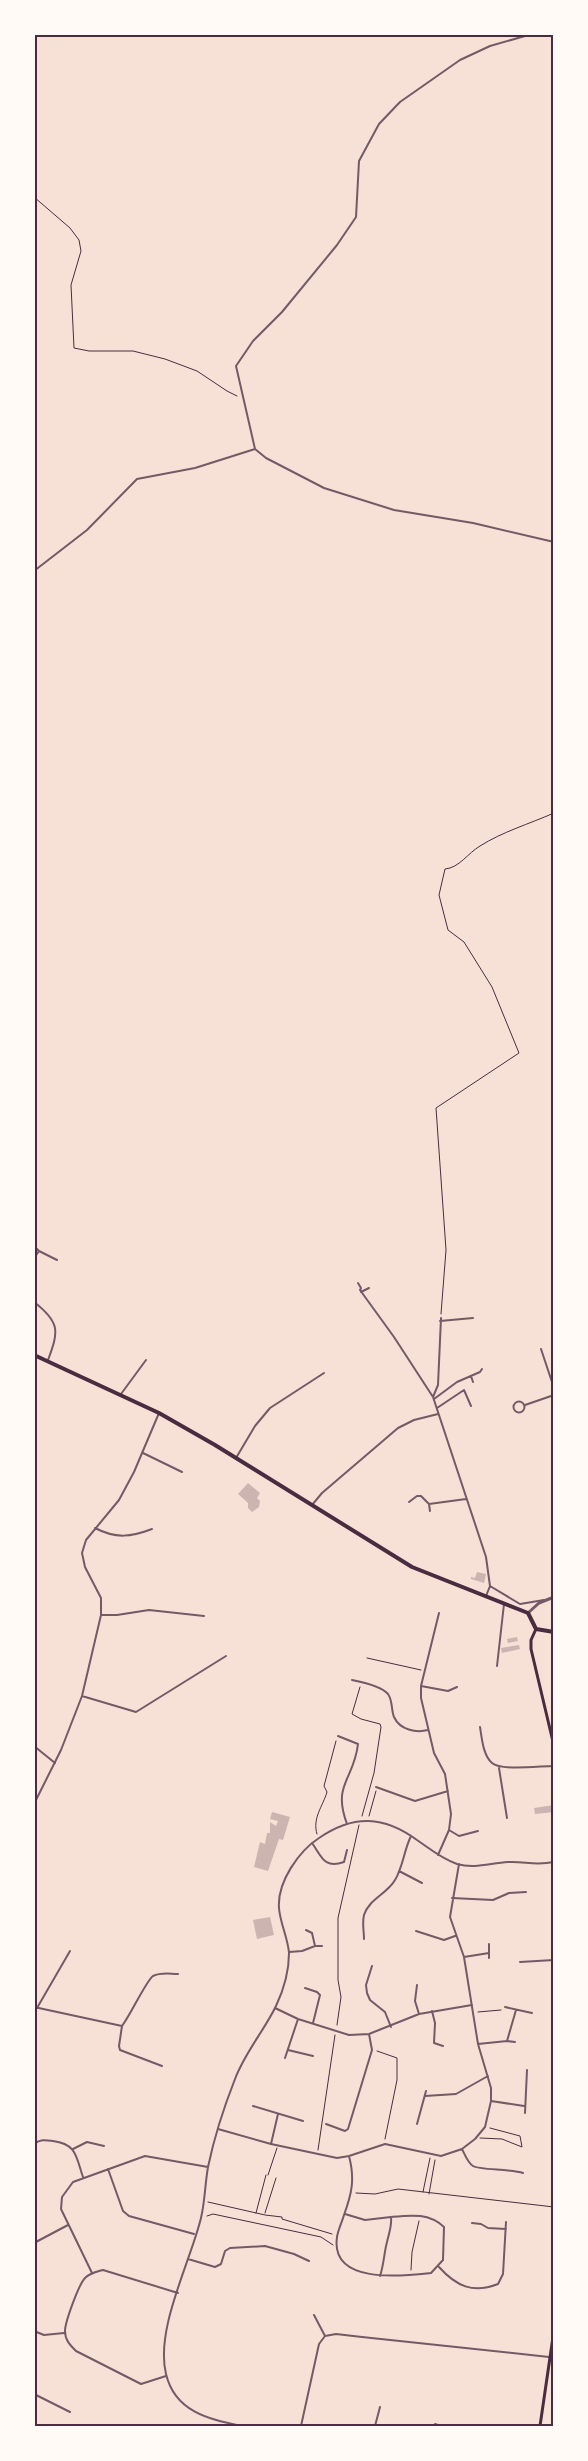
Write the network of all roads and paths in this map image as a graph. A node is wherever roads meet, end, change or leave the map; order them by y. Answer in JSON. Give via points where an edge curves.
{"nodes":[{"id":1,"x":532,"y":34,"type":"edge"},
{"id":2,"x":34,"y":197,"type":"edge"},
{"id":3,"x":242,"y":395,"type":"junction"},
{"id":4,"x":255,"y":449,"type":"junction"},
{"id":5,"x":554,"y":542,"type":"edge"},
{"id":6,"x":34,"y":571,"type":"edge"},
{"id":7,"x":554,"y":813,"type":"edge"},
{"id":8,"x":34,"y":1246,"type":"edge"},
{"id":9,"x":39,"y":1251,"type":"junction"},
{"id":10,"x":34,"y":1258,"type":"edge"},
{"id":11,"x":57,"y":1260,"type":"dead end"},
{"id":12,"x":358,"y":1283,"type":"dead end"},
{"id":13,"x":369,"y":1288,"type":"dead end"},
{"id":14,"x":362,"y":1292,"type":"junction"},
{"id":15,"x":34,"y":1302,"type":"edge"},
{"id":16,"x":473,"y":1318,"type":"dead end"},
{"id":17,"x":440,"y":1320,"type":"junction"},
{"id":18,"x":541,"y":1348,"type":"dead end"},
{"id":19,"x":34,"y":1355,"type":"edge"},
{"id":20,"x":48,"y":1360,"type":"junction"},
{"id":21,"x":146,"y":1360,"type":"dead end"},
{"id":22,"x":482,"y":1369,"type":"dead end"},
{"id":23,"x":324,"y":1373,"type":"dead end"},
{"id":24,"x":471,"y":1376,"type":"junction"},
{"id":25,"x":473,"y":1382,"type":"dead end"},
{"id":26,"x":554,"y":1388,"type":"edge"},
{"id":27,"x":121,"y":1394,"type":"junction"},
{"id":28,"x":554,"y":1395,"type":"edge"},
{"id":29,"x":434,"y":1398,"type":"junction"},
{"id":30,"x":524,"y":1405,"type":"dead end"},
{"id":31,"x":471,"y":1406,"type":"dead end"},
{"id":32,"x":437,"y":1408,"type":"junction"},
{"id":33,"x":159,"y":1413,"type":"junction"},
{"id":34,"x":438,"y":1414,"type":"junction"},
{"id":35,"x":143,"y":1453,"type":"junction"},
{"id":36,"x":236,"y":1458,"type":"junction"},
{"id":37,"x":182,"y":1472,"type":"dead end"},
{"id":38,"x":554,"y":1473,"type":"edge"},
{"id":39,"x":554,"y":1478,"type":"edge"},
{"id":40,"x":466,"y":1499,"type":"junction"},
{"id":41,"x":409,"y":1502,"type":"dead end"},
{"id":42,"x":429,"y":1504,"type":"junction"},
{"id":43,"x":312,"y":1505,"type":"junction"},
{"id":44,"x":430,"y":1511,"type":"dead end"},
{"id":45,"x":95,"y":1528,"type":"junction"},
{"id":46,"x":152,"y":1529,"type":"dead end"},
{"id":47,"x":490,"y":1586,"type":"junction"},
{"id":48,"x":486,"y":1596,"type":"junction"},
{"id":49,"x":554,"y":1598,"type":"edge"},
{"id":50,"x":545,"y":1601,"type":"junction"},
{"id":51,"x":504,"y":1604,"type":"junction"},
{"id":52,"x":439,"y":1612,"type":"dead end"},
{"id":53,"x":528,"y":1613,"type":"junction"},
{"id":54,"x":101,"y":1615,"type":"junction"},
{"id":55,"x":204,"y":1616,"type":"dead end"},
{"id":56,"x":536,"y":1629,"type":"junction"},
{"id":57,"x":554,"y":1632,"type":"edge"},
{"id":58,"x":226,"y":1656,"type":"dead end"},
{"id":59,"x":367,"y":1658,"type":"dead end"},
{"id":60,"x":497,"y":1666,"type":"dead end"},
{"id":61,"x":424,"y":1671,"type":"junction"},
{"id":62,"x":352,"y":1680,"type":"dead end"},
{"id":63,"x":361,"y":1683,"type":"junction"},
{"id":64,"x":421,"y":1686,"type":"junction"},
{"id":65,"x":457,"y":1687,"type":"dead end"},
{"id":66,"x":82,"y":1696,"type":"junction"},
{"id":67,"x":546,"y":1714,"type":"junction"},
{"id":68,"x":554,"y":1714,"type":"edge"},
{"id":69,"x":480,"y":1727,"type":"dead end"},
{"id":70,"x":428,"y":1730,"type":"junction"},
{"id":71,"x":338,"y":1736,"type":"joint"},
{"id":72,"x":34,"y":1746,"type":"edge"},
{"id":73,"x":554,"y":1746,"type":"edge"},
{"id":74,"x":55,"y":1763,"type":"junction"},
{"id":75,"x":554,"y":1766,"type":"edge"},
{"id":76,"x":499,"y":1768,"type":"junction"},
{"id":77,"x":376,"y":1788,"type":"joint"},
{"id":78,"x":448,"y":1791,"type":"junction"},
{"id":79,"x":34,"y":1804,"type":"edge"},
{"id":80,"x":507,"y":1818,"type":"dead end"},
{"id":81,"x":360,"y":1821,"type":"junction"},
{"id":82,"x":367,"y":1821,"type":"junction"},
{"id":83,"x":347,"y":1824,"type":"junction"},
{"id":84,"x":449,"y":1830,"type":"junction"},
{"id":85,"x":478,"y":1831,"type":"dead end"},
{"id":86,"x":411,"y":1836,"type":"junction"},
{"id":87,"x":318,"y":1838,"type":"junction"},
{"id":88,"x":312,"y":1843,"type":"junction"},
{"id":89,"x":347,"y":1850,"type":"dead end"},
{"id":90,"x":438,"y":1855,"type":"junction"},
{"id":91,"x":554,"y":1862,"type":"edge"},
{"id":92,"x":459,"y":1864,"type":"junction"},
{"id":93,"x":399,"y":1871,"type":"junction"},
{"id":94,"x":422,"y":1883,"type":"dead end"},
{"id":95,"x":526,"y":1892,"type":"dead end"},
{"id":96,"x":452,"y":1898,"type":"junction"},
{"id":97,"x":306,"y":1930,"type":"dead end"},
{"id":98,"x":416,"y":1931,"type":"dead end"},
{"id":99,"x":455,"y":1936,"type":"junction"},
{"id":100,"x":364,"y":1939,"type":"dead end"},
{"id":101,"x":489,"y":1944,"type":"dead end"},
{"id":102,"x":315,"y":1946,"type":"junction"},
{"id":103,"x":321,"y":1946,"type":"dead end"},
{"id":104,"x":70,"y":1950,"type":"dead end"},
{"id":105,"x":289,"y":1952,"type":"junction"},
{"id":106,"x":489,"y":1953,"type":"junction"},
{"id":107,"x":464,"y":1957,"type":"junction"},
{"id":108,"x":489,"y":1958,"type":"dead end"},
{"id":109,"x":554,"y":1960,"type":"edge"},
{"id":110,"x":520,"y":1962,"type":"dead end"},
{"id":111,"x":372,"y":1966,"type":"dead end"},
{"id":112,"x":178,"y":1974,"type":"dead end"},
{"id":113,"x":417,"y":1985,"type":"dead end"},
{"id":114,"x":305,"y":1988,"type":"dead end"},
{"id":115,"x":472,"y":2005,"type":"junction"},
{"id":116,"x":36,"y":2007,"type":"edge"},
{"id":117,"x":505,"y":2007,"type":"joint"},
{"id":118,"x":275,"y":2008,"type":"junction"},
{"id":119,"x":516,"y":2010,"type":"junction"},
{"id":120,"x":432,"y":2011,"type":"junction"},
{"id":121,"x":473,"y":2013,"type":"junction"},
{"id":122,"x":532,"y":2013,"type":"dead end"},
{"id":123,"x":419,"y":2014,"type":"junction"},
{"id":124,"x":298,"y":2019,"type":"junction"},
{"id":125,"x":313,"y":2023,"type":"junction"},
{"id":126,"x":122,"y":2026,"type":"junction"},
{"id":127,"x":391,"y":2027,"type":"junction"},
{"id":128,"x":336,"y":2031,"type":"junction"},
{"id":129,"x":369,"y":2034,"type":"junction"},
{"id":130,"x":507,"y":2041,"type":"junction"},
{"id":131,"x":515,"y":2042,"type":"dead end"},
{"id":132,"x":478,"y":2044,"type":"junction"},
{"id":133,"x":443,"y":2046,"type":"dead end"},
{"id":134,"x":288,"y":2050,"type":"junction"},
{"id":135,"x":372,"y":2050,"type":"junction"},
{"id":136,"x":313,"y":2056,"type":"dead end"},
{"id":137,"x":285,"y":2058,"type":"dead end"},
{"id":138,"x":162,"y":2066,"type":"dead end"},
{"id":139,"x":527,"y":2070,"type":"dead end"},
{"id":140,"x":488,"y":2076,"type":"junction"},
{"id":141,"x":426,"y":2091,"type":"dead end"},
{"id":142,"x":425,"y":2096,"type":"junction"},
{"id":143,"x":491,"y":2101,"type":"junction"},
{"id":144,"x":252,"y":2106,"type":"dead end"},
{"id":145,"x":525,"y":2107,"type":"junction"},
{"id":146,"x":525,"y":2113,"type":"dead end"},
{"id":147,"x":278,"y":2114,"type":"junction"},
{"id":148,"x":303,"y":2121,"type":"dead end"},
{"id":149,"x":326,"y":2124,"type":"dead end"},
{"id":150,"x":417,"y":2124,"type":"dead end"},
{"id":151,"x":485,"y":2127,"type":"junction"},
{"id":152,"x":218,"y":2129,"type":"junction"},
{"id":153,"x":475,"y":2139,"type":"junction"},
{"id":154,"x":34,"y":2144,"type":"edge"},
{"id":155,"x":385,"y":2144,"type":"junction"},
{"id":156,"x":271,"y":2145,"type":"junction"},
{"id":157,"x":104,"y":2146,"type":"dead end"},
{"id":158,"x":277,"y":2146,"type":"junction"},
{"id":159,"x":73,"y":2149,"type":"junction"},
{"id":160,"x":462,"y":2149,"type":"junction"},
{"id":161,"x":430,"y":2153,"type":"junction"},
{"id":162,"x":349,"y":2156,"type":"junction"},
{"id":163,"x":441,"y":2156,"type":"junction"},
{"id":164,"x":325,"y":2157,"type":"junction"},
{"id":165,"x":208,"y":2167,"type":"junction"},
{"id":166,"x":108,"y":2169,"type":"junction"},
{"id":167,"x":523,"y":2173,"type":"dead end"},
{"id":168,"x":84,"y":2178,"type":"junction"},
{"id":169,"x":276,"y":2178,"type":"dead end"},
{"id":170,"x":423,"y":2193,"type":"junction"},
{"id":171,"x":351,"y":2194,"type":"junction"},
{"id":172,"x":429,"y":2194,"type":"junction"},
{"id":173,"x":204,"y":2201,"type":"junction"},
{"id":174,"x":203,"y":2206,"type":"junction"},
{"id":175,"x":554,"y":2207,"type":"edge"},
{"id":176,"x":256,"y":2213,"type":"junction"},
{"id":177,"x":213,"y":2214,"type":"junction"},
{"id":178,"x":345,"y":2214,"type":"junction"},
{"id":179,"x":265,"y":2215,"type":"junction"},
{"id":180,"x":421,"y":2215,"type":"junction"},
{"id":181,"x":201,"y":2217,"type":"junction"},
{"id":182,"x":391,"y":2217,"type":"junction"},
{"id":183,"x":506,"y":2222,"type":"dead end"},
{"id":184,"x":472,"y":2223,"type":"dead end"},
{"id":185,"x":69,"y":2225,"type":"junction"},
{"id":186,"x":341,"y":2225,"type":"junction"},
{"id":187,"x":506,"y":2229,"type":"junction"},
{"id":188,"x":329,"y":2233,"type":"junction"},
{"id":189,"x":196,"y":2234,"type":"junction"},
{"id":190,"x":337,"y":2235,"type":"junction"},
{"id":191,"x":321,"y":2237,"type":"junction"},
{"id":192,"x":34,"y":2243,"type":"edge"},
{"id":193,"x":337,"y":2248,"type":"junction"},
{"id":194,"x":188,"y":2259,"type":"junction"},
{"id":195,"x":309,"y":2261,"type":"dead end"},
{"id":196,"x":439,"y":2267,"type":"junction"},
{"id":197,"x":92,"y":2273,"type":"junction"},
{"id":198,"x":411,"y":2275,"type":"junction"},
{"id":199,"x":380,"y":2276,"type":"junction"},
{"id":200,"x":177,"y":2293,"type":"junction"},
{"id":201,"x":314,"y":2315,"type":"dead end"},
{"id":202,"x":554,"y":2330,"type":"edge"},
{"id":203,"x":34,"y":2331,"type":"edge"},
{"id":204,"x":64,"y":2333,"type":"junction"},
{"id":205,"x":325,"y":2336,"type":"junction"},
{"id":206,"x":549,"y":2357,"type":"junction"},
{"id":207,"x":166,"y":2376,"type":"junction"},
{"id":208,"x":34,"y":2394,"type":"edge"},
{"id":209,"x":380,"y":2407,"type":"dead end"},
{"id":210,"x":70,"y":2412,"type":"dead end"},
{"id":211,"x":435,"y":2424,"type":"dead end"},
{"id":212,"x":241,"y":2427,"type":"edge"},
{"id":213,"x":300,"y":2427,"type":"edge"},
{"id":214,"x":375,"y":2427,"type":"edge"},
{"id":215,"x":441,"y":2427,"type":"edge"},
{"id":216,"x":540,"y":2427,"type":"edge"}],
"edges":[{"from":1,"to":3,"type":"street","via":[[460,60],[400,102],[379,123],[359,161],[356,217],[282,312],[241,357],[236,366]]},
{"from":2,"to":3,"type":"path","via":[[79,240],[81,251],[71,285],[74,348],[133,351],[165,359],[197,371],[233,395]]},
{"from":3,"to":4,"type":"street"},
{"from":4,"to":5,"type":"street","via":[[324,488],[394,510]]},
{"from":4,"to":6,"type":"street","via":[[195,468],[137,479],[87,530]]},
{"from":7,"to":17,"type":"path","via":[[493,838],[453,868],[445,869],[439,895],[448,930],[464,942],[492,987],[519,1053],[436,1108],[446,1250]]},
{"from":8,"to":9,"type":"street"},
{"from":9,"to":10,"type":"street"},
{"from":9,"to":11,"type":"street"},
{"from":12,"to":14,"type":"street"},
{"from":13,"to":14,"type":"street"},
{"from":14,"to":29,"type":"street"},
{"from":15,"to":20,"type":"street","via":[[55,1324],[56,1338]]},
{"from":16,"to":17,"type":"street"},
{"from":17,"to":29,"type":"street"},
{"from":18,"to":26,"type":"street"},
{"from":19,"to":20,"type":"main road"},
{"from":20,"to":27,"type":"main road"},
{"from":21,"to":27,"type":"street"},
{"from":22,"to":24,"type":"street"},
{"from":23,"to":36,"type":"street","via":[[270,1408]]},
{"from":24,"to":25,"type":"street"},
{"from":24,"to":29,"type":"street"},
{"from":27,"to":33,"type":"main road"},
{"from":28,"to":30,"type":"street"},
{"from":29,"to":32,"type":"street"},
{"from":31,"to":32,"type":"street","via":[[464,1390]]},
{"from":32,"to":34,"type":"street"},
{"from":33,"to":35,"type":"street"},
{"from":33,"to":36,"type":"main road"},
{"from":34,"to":40,"type":"street"},
{"from":34,"to":43,"type":"street","via":[[398,1428]]},
{"from":35,"to":37,"type":"street"},
{"from":35,"to":45,"type":"street","via":[[118,1500]]},
{"from":36,"to":43,"type":"main road"},
{"from":38,"to":39,"type":"street"},
{"from":40,"to":42,"type":"street"},
{"from":40,"to":47,"type":"street","via":[[486,1557]]},
{"from":41,"to":42,"type":"street","via":[[422,1496]]},
{"from":42,"to":44,"type":"street"},
{"from":43,"to":48,"type":"main road","via":[[412,1567]]},
{"from":45,"to":46,"type":"street","via":[[121,1537]]},
{"from":45,"to":54,"type":"street","via":[[82,1553],[85,1568],[101,1598]]},
{"from":47,"to":48,"type":"street"},
{"from":47,"to":50,"type":"street","via":[[520,1604]]},
{"from":48,"to":51,"type":"main road"},
{"from":49,"to":50,"type":"street"},
{"from":50,"to":53,"type":"street"},
{"from":51,"to":53,"type":"main road"},
{"from":51,"to":60,"type":"street"},
{"from":52,"to":61,"type":"street"},
{"from":53,"to":56,"type":"main road"},
{"from":54,"to":55,"type":"street","via":[[149,1610]]},
{"from":54,"to":66,"type":"street"},
{"from":56,"to":57,"type":"main road"},
{"from":56,"to":67,"type":"main road","via":[[531,1649]]},
{"from":58,"to":66,"type":"street","via":[[136,1712]]},
{"from":59,"to":61,"type":"path"},
{"from":61,"to":64,"type":"street"},
{"from":62,"to":63,"type":"street"},
{"from":63,"to":70,"type":"street","via":[[386,1692],[400,1726],[419,1732]]},
{"from":63,"to":81,"type":"path","via":[[352,1714],[380,1724],[379,1752]]},
{"from":64,"to":65,"type":"street","via":[[448,1691]]},
{"from":64,"to":70,"type":"street"},
{"from":66,"to":74,"type":"street"},
{"from":67,"to":68,"type":"street"},
{"from":67,"to":73,"type":"main road"},
{"from":69,"to":76,"type":"street","via":[[486,1754]]},
{"from":70,"to":78,"type":"street"},
{"from":71,"to":83,"type":"street","via":[[358,1743],[341,1791],[341,1809]]},
{"from":71,"to":87,"type":"path","via":[[324,1786],[327,1792],[315,1826]]},
{"from":72,"to":74,"type":"street"},
{"from":74,"to":79,"type":"street"},
{"from":75,"to":76,"type":"street"},
{"from":76,"to":80,"type":"street"},
{"from":77,"to":78,"type":"street","via":[[415,1801]]},
{"from":77,"to":82,"type":"path"},
{"from":78,"to":84,"type":"street"},
{"from":81,"to":82,"type":"street"},
{"from":81,"to":83,"type":"street"},
{"from":81,"to":128,"type":"path","via":[[338,1918],[341,2001]]},
{"from":82,"to":86,"type":"street","via":[[380,1821]]},
{"from":83,"to":87,"type":"street"},
{"from":84,"to":85,"type":"street","via":[[459,1836]]},
{"from":84,"to":90,"type":"street"},
{"from":86,"to":90,"type":"street"},
{"from":86,"to":93,"type":"street"},
{"from":87,"to":88,"type":"street"},
{"from":88,"to":89,"type":"street","via":[[326,1864],[334,1866],[344,1862]]},
{"from":88,"to":105,"type":"street","via":[[286,1876],[280,1895],[279,1908]]},
{"from":90,"to":92,"type":"street"},
{"from":91,"to":92,"type":"street"},
{"from":92,"to":96,"type":"street"},
{"from":93,"to":94,"type":"street"},
{"from":93,"to":100,"type":"street","via":[[392,1885],[371,1902],[364,1915]]},
{"from":95,"to":96,"type":"street","via":[[509,1893],[494,1900]]},
{"from":96,"to":99,"type":"street","via":[[450,1917]]},
{"from":97,"to":102,"type":"street","via":[[312,1933]]},
{"from":98,"to":99,"type":"street","via":[[444,1940]]},
{"from":99,"to":107,"type":"street"},
{"from":101,"to":106,"type":"street"},
{"from":102,"to":103,"type":"street"},
{"from":102,"to":105,"type":"street"},
{"from":104,"to":116,"type":"street"},
{"from":105,"to":118,"type":"street","via":[[286,1984]]},
{"from":106,"to":107,"type":"street"},
{"from":106,"to":108,"type":"street"},
{"from":107,"to":115,"type":"street"},
{"from":109,"to":110,"type":"street"},
{"from":111,"to":127,"type":"street","via":[[367,1993],[385,2012]]},
{"from":112,"to":126,"type":"street","via":[[154,1975]]},
{"from":113,"to":123,"type":"street"},
{"from":114,"to":125,"type":"street","via":[[320,1995]]},
{"from":115,"to":120,"type":"street"},
{"from":115,"to":121,"type":"street"},
{"from":116,"to":126,"type":"street"},
{"from":117,"to":119,"type":"street"},
{"from":117,"to":121,"type":"path"},
{"from":118,"to":124,"type":"street"},
{"from":118,"to":152,"type":"street","via":[[240,2066]]},
{"from":119,"to":122,"type":"street"},
{"from":119,"to":130,"type":"street"},
{"from":120,"to":123,"type":"street"},
{"from":120,"to":133,"type":"street","via":[[434,2043]]},
{"from":121,"to":132,"type":"street"},
{"from":123,"to":127,"type":"street"},
{"from":124,"to":125,"type":"street"},
{"from":124,"to":134,"type":"street"},
{"from":125,"to":128,"type":"street"},
{"from":126,"to":138,"type":"street","via":[[120,2050]]},
{"from":127,"to":129,"type":"street"},
{"from":128,"to":129,"type":"street"},
{"from":128,"to":164,"type":"path","via":[[317,2149]]},
{"from":129,"to":135,"type":"street"},
{"from":130,"to":131,"type":"street"},
{"from":130,"to":132,"type":"street"},
{"from":132,"to":140,"type":"street"},
{"from":134,"to":136,"type":"street"},
{"from":134,"to":137,"type":"street"},
{"from":135,"to":149,"type":"street","via":[[348,2128],[345,2131]]},
{"from":135,"to":155,"type":"path","via":[[398,2058]]},
{"from":139,"to":145,"type":"street"},
{"from":140,"to":142,"type":"street","via":[[456,2094]]},
{"from":140,"to":143,"type":"street"},
{"from":141,"to":142,"type":"street"},
{"from":142,"to":150,"type":"street"},
{"from":143,"to":145,"type":"street"},
{"from":143,"to":151,"type":"street"},
{"from":144,"to":147,"type":"street"},
{"from":145,"to":146,"type":"street"},
{"from":147,"to":148,"type":"street"},
{"from":147,"to":156,"type":"street"},
{"from":151,"to":153,"type":"street"},
{"from":151,"to":153,"type":"path","via":[[520,2136],[522,2147],[502,2139]]},
{"from":152,"to":156,"type":"street"},
{"from":152,"to":165,"type":"street"},
{"from":153,"to":160,"type":"street"},
{"from":154,"to":159,"type":"street","via":[[42,2140],[65,2143]]},
{"from":155,"to":161,"type":"street"},
{"from":155,"to":162,"type":"street"},
{"from":156,"to":158,"type":"street"},
{"from":157,"to":159,"type":"street","via":[[87,2142]]},
{"from":158,"to":164,"type":"street"},
{"from":158,"to":176,"type":"path"},
{"from":159,"to":168,"type":"street"},
{"from":160,"to":163,"type":"street"},
{"from":160,"to":167,"type":"street","via":[[478,2169]]},
{"from":161,"to":163,"type":"street"},
{"from":161,"to":170,"type":"path"},
{"from":162,"to":164,"type":"street"},
{"from":162,"to":171,"type":"street","via":[[354,2176]]},
{"from":163,"to":172,"type":"path","via":[[433,2161]]},
{"from":165,"to":166,"type":"street","via":[[145,2156]]},
{"from":165,"to":173,"type":"street"},
{"from":166,"to":168,"type":"street"},
{"from":166,"to":189,"type":"street","via":[[123,2211],[129,2216]]},
{"from":168,"to":185,"type":"street","via":[[73,2182],[62,2197],[61,2209]]},
{"from":169,"to":179,"type":"path"},
{"from":170,"to":171,"type":"path","via":[[398,2189]]},
{"from":170,"to":172,"type":"path"},
{"from":171,"to":178,"type":"street"},
{"from":172,"to":175,"type":"path"},
{"from":173,"to":174,"type":"street"},
{"from":173,"to":176,"type":"path"},
{"from":174,"to":177,"type":"path"},
{"from":174,"to":181,"type":"street"},
{"from":176,"to":179,"type":"path"},
{"from":177,"to":181,"type":"path"},
{"from":177,"to":191,"type":"path"},
{"from":178,"to":182,"type":"street","via":[[365,2220]]},
{"from":178,"to":186,"type":"street"},
{"from":179,"to":188,"type":"path"},
{"from":180,"to":182,"type":"street"},
{"from":180,"to":196,"type":"street","via":[[435,2219],[444,2228],[443,2260]]},
{"from":180,"to":198,"type":"path","via":[[411,2252]]},
{"from":181,"to":189,"type":"street"},
{"from":182,"to":199,"type":"street"},
{"from":183,"to":187,"type":"street"},
{"from":184,"to":187,"type":"street"},
{"from":185,"to":192,"type":"street"},
{"from":185,"to":197,"type":"street"},
{"from":186,"to":188,"type":"path"},
{"from":186,"to":190,"type":"street"},
{"from":187,"to":196,"type":"street","via":[[503,2274],[498,2284],[489,2288],[459,2285]]},
{"from":188,"to":190,"type":"path"},
{"from":188,"to":191,"type":"path"},
{"from":189,"to":194,"type":"street"},
{"from":190,"to":193,"type":"street"},
{"from":191,"to":193,"type":"path"},
{"from":193,"to":199,"type":"street","via":[[348,2264]]},
{"from":194,"to":195,"type":"street","via":[[215,2267],[230,2248],[265,2246]]},
{"from":194,"to":200,"type":"street"},
{"from":196,"to":198,"type":"street","via":[[431,2273]]},
{"from":197,"to":200,"type":"street","via":[[103,2271]]},
{"from":197,"to":204,"type":"street","via":[[84,2279]]},
{"from":198,"to":199,"type":"street"},
{"from":200,"to":207,"type":"street","via":[[164,2339]]},
{"from":201,"to":205,"type":"street"},
{"from":202,"to":206,"type":"main road"},
{"from":203,"to":204,"type":"street","via":[[44,2335]]},
{"from":204,"to":207,"type":"street","via":[[76,2351],[141,2384]]},
{"from":205,"to":206,"type":"street"},
{"from":205,"to":213,"type":"street","via":[[319,2344]]},
{"from":206,"to":216,"type":"main road"},
{"from":207,"to":212,"type":"street","via":[[180,2400],[201,2417]]},
{"from":208,"to":210,"type":"street"},
{"from":209,"to":214,"type":"street"},
{"from":211,"to":215,"type":"street"}]}
